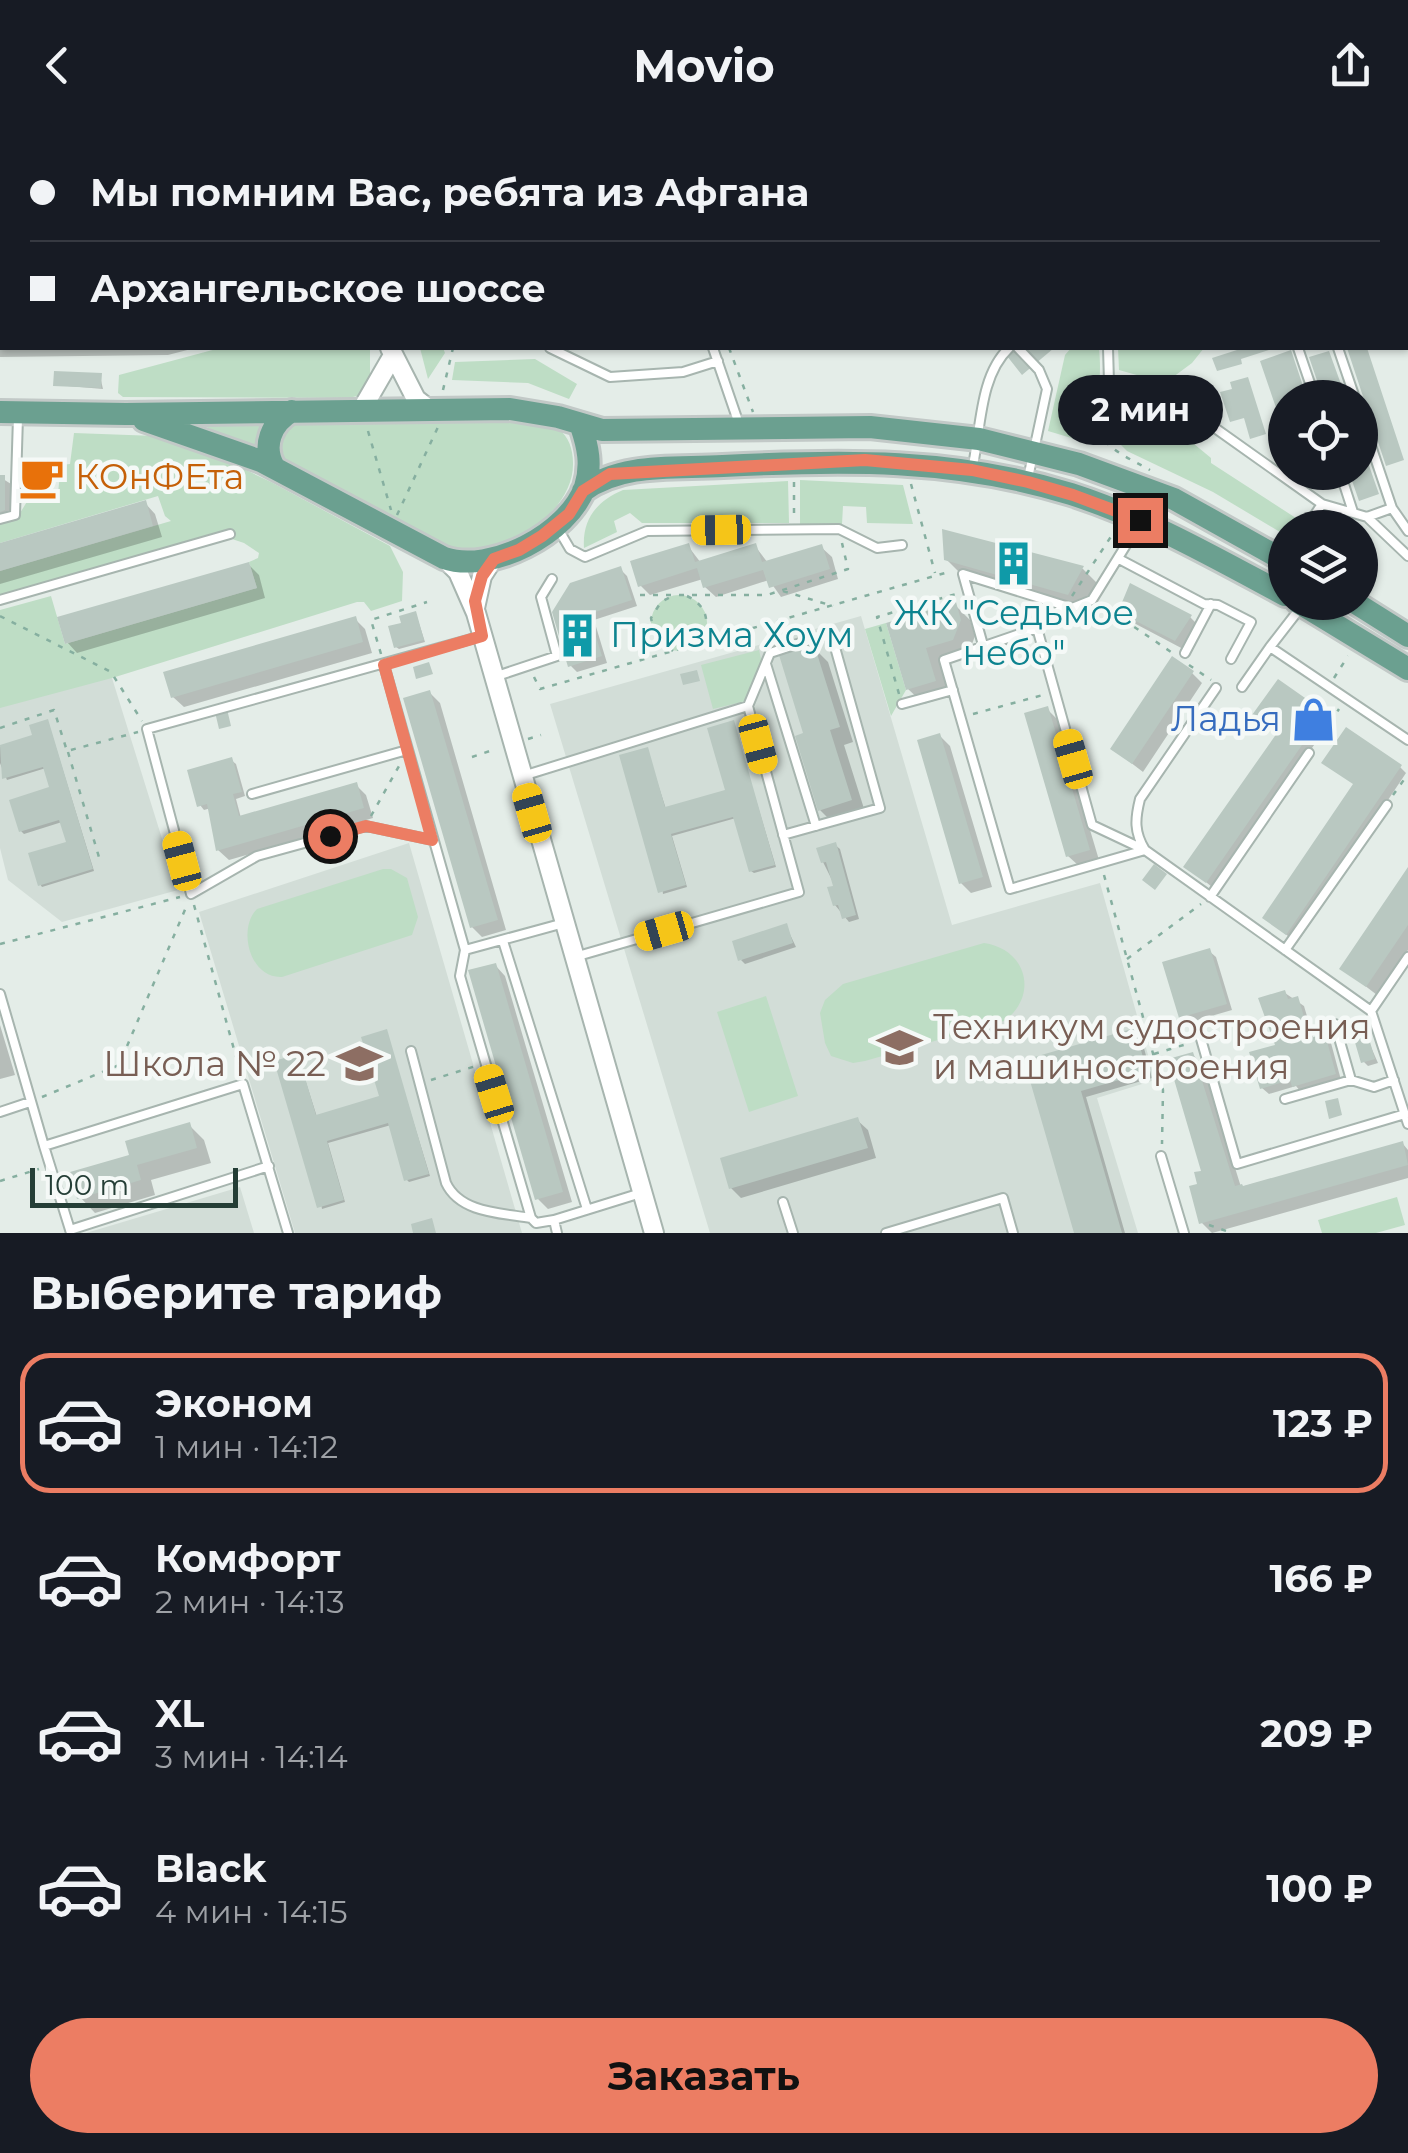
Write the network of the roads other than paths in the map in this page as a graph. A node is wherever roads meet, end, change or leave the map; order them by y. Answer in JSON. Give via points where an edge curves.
{"nodes":[{"id":1,"x":554,"y":350,"type":"edge"},
{"id":2,"x":713,"y":350,"type":"edge"},
{"id":3,"x":1007,"y":350,"type":"edge"},
{"id":4,"x":1020,"y":350,"type":"edge"},
{"id":5,"x":1108,"y":350,"type":"edge"},
{"id":6,"x":1299,"y":350,"type":"edge"},
{"id":7,"x":1339,"y":350,"type":"edge"},
{"id":8,"x":391,"y":352,"type":"edge"},
{"id":9,"x":718,"y":361,"type":"junction"},
{"id":10,"x":1308,"y":380,"type":"edge"},
{"id":11,"x":1349,"y":380,"type":"edge"},
{"id":12,"x":438,"y":408,"type":"junction"},
{"id":13,"x":292,"y":411,"type":"junction"},
{"id":14,"x":9,"y":412,"type":"edge"},
{"id":15,"x":126,"y":414,"type":"junction"},
{"id":16,"x":364,"y":418,"type":"junction"},
{"id":17,"x":748,"y":423,"type":"junction"},
{"id":18,"x":581,"y":426,"type":"junction"},
{"id":19,"x":979,"y":439,"type":"junction"},
{"id":20,"x":1034,"y":453,"type":"junction"},
{"id":21,"x":1378,"y":466,"type":"edge"},
{"id":22,"x":274,"y":467,"type":"junction"},
{"id":23,"x":972,"y":470,"type":"junction"},
{"id":24,"x":1028,"y":482,"type":"junction"},
{"id":25,"x":583,"y":491,"type":"junction"},
{"id":26,"x":1322,"y":504,"type":"junction"},
{"id":27,"x":1392,"y":508,"type":"junction"},
{"id":28,"x":1318,"y":510,"type":"edge"},
{"id":29,"x":1345,"y":510,"type":"edge"},
{"id":30,"x":1378,"y":513,"type":"edge"},
{"id":31,"x":0,"y":520,"type":"edge"},
{"id":32,"x":1130,"y":522,"type":"junction"},
{"id":33,"x":555,"y":524,"type":"junction"},
{"id":34,"x":1378,"y":527,"type":"edge"},
{"id":35,"x":1408,"y":531,"type":"edge"},
{"id":36,"x":230,"y":534,"type":"dead end"},
{"id":37,"x":902,"y":545,"type":"dead end"},
{"id":38,"x":1268,"y":550,"type":"edge"},
{"id":39,"x":1408,"y":556,"type":"edge"},
{"id":40,"x":444,"y":558,"type":"junction"},
{"id":41,"x":494,"y":559,"type":"junction"},
{"id":42,"x":1119,"y":559,"type":"junction"},
{"id":43,"x":552,"y":579,"type":"dead end"},
{"id":44,"x":1268,"y":588,"type":"edge"},
{"id":45,"x":0,"y":600,"type":"edge"},
{"id":46,"x":1211,"y":604,"type":"junction"},
{"id":47,"x":1065,"y":606,"type":"junction"},
{"id":48,"x":476,"y":613,"type":"junction"},
{"id":49,"x":1378,"y":617,"type":"edge"},
{"id":50,"x":1285,"y":620,"type":"edge"},
{"id":51,"x":1327,"y":620,"type":"edge"},
{"id":52,"x":1037,"y":628,"type":"junction"},
{"id":53,"x":482,"y":636,"type":"junction"},
{"id":54,"x":1408,"y":636,"type":"edge"},
{"id":55,"x":983,"y":646,"type":"junction"},
{"id":56,"x":1270,"y":647,"type":"junction"},
{"id":57,"x":1185,"y":653,"type":"dead end"},
{"id":58,"x":1231,"y":659,"type":"dead end"},
{"id":59,"x":766,"y":664,"type":"junction"},
{"id":60,"x":384,"y":665,"type":"junction"},
{"id":61,"x":1408,"y":669,"type":"edge"},
{"id":62,"x":493,"y":677,"type":"junction"},
{"id":63,"x":1242,"y":687,"type":"dead end"},
{"id":64,"x":1216,"y":688,"type":"road end"},
{"id":65,"x":953,"y":690,"type":"junction"},
{"id":66,"x":902,"y":704,"type":"road end"},
{"id":67,"x":748,"y":706,"type":"junction"},
{"id":68,"x":1408,"y":740,"type":"edge"},
{"id":69,"x":407,"y":750,"type":"junction"},
{"id":70,"x":1310,"y":754,"type":"road end"},
{"id":71,"x":521,"y":776,"type":"junction"},
{"id":72,"x":252,"y":794,"type":"dead end"},
{"id":73,"x":1387,"y":805,"type":"road end"},
{"id":74,"x":816,"y":826,"type":"junction"},
{"id":75,"x":784,"y":835,"type":"junction"},
{"id":76,"x":432,"y":840,"type":"junction"},
{"id":77,"x":1145,"y":850,"type":"junction"},
{"id":78,"x":1210,"y":897,"type":"junction"},
{"id":79,"x":564,"y":923,"type":"junction"},
{"id":80,"x":503,"y":940,"type":"junction"},
{"id":81,"x":465,"y":950,"type":"junction"},
{"id":82,"x":1285,"y":950,"type":"junction"},
{"id":83,"x":574,"y":957,"type":"junction"},
{"id":84,"x":1408,"y":957,"type":"edge"},
{"id":85,"x":0,"y":994,"type":"edge"},
{"id":86,"x":1371,"y":1011,"type":"junction"},
{"id":87,"x":1335,"y":1024,"type":"dead end"},
{"id":88,"x":1200,"y":1039,"type":"road end"},
{"id":89,"x":411,"y":1050,"type":"dead end"},
{"id":90,"x":1351,"y":1080,"type":"junction"},
{"id":91,"x":1394,"y":1080,"type":"junction"},
{"id":92,"x":1285,"y":1099,"type":"dead end"},
{"id":93,"x":30,"y":1102,"type":"junction"},
{"id":94,"x":0,"y":1112,"type":"edge"},
{"id":95,"x":1406,"y":1119,"type":"edge"},
{"id":96,"x":44,"y":1146,"type":"junction"},
{"id":97,"x":1162,"y":1156,"type":"road end"},
{"id":98,"x":269,"y":1166,"type":"junction"},
{"id":99,"x":642,"y":1192,"type":"junction"},
{"id":100,"x":784,"y":1202,"type":"dead end"},
{"id":101,"x":587,"y":1209,"type":"junction"},
{"id":102,"x":531,"y":1218,"type":"junction"},
{"id":103,"x":554,"y":1220,"type":"junction"},
{"id":104,"x":70,"y":1232,"type":"edge"},
{"id":105,"x":288,"y":1233,"type":"edge"},
{"id":106,"x":557,"y":1233,"type":"edge"},
{"id":107,"x":654,"y":1233,"type":"edge"},
{"id":108,"x":792,"y":1233,"type":"edge"},
{"id":109,"x":886,"y":1233,"type":"edge"},
{"id":110,"x":1013,"y":1233,"type":"edge"},
{"id":111,"x":1184,"y":1233,"type":"edge"}],
"edges":[{"from":1,"to":9,"type":"lane","via":[[610,377],[683,372]]},
{"from":2,"to":9,"type":"lane"},
{"from":3,"to":19,"type":"lane","via":[[989,378]]},
{"from":4,"to":20,"type":"lane","via":[[1047,388]]},
{"from":5,"to":26,"type":"lane","via":[[1110,382],[1184,406]]},
{"from":6,"to":10,"type":"lane"},
{"from":7,"to":11,"type":"lane"},
{"from":8,"to":12,"type":"street","via":[[416,399]]},
{"from":8,"to":16,"type":"street"},
{"from":9,"to":17,"type":"lane"},
{"from":12,"to":16,"type":"main road"},
{"from":12,"to":18,"type":"main road","via":[[510,409]]},
{"from":13,"to":15,"type":"main road"},
{"from":13,"to":16,"type":"main road"},
{"from":13,"to":22,"type":"main road","via":[[270,437]]},
{"from":14,"to":15,"type":"main road"},
{"from":14,"to":31,"type":"lane","via":[[15,515]]},
{"from":15,"to":22,"type":"main road"},
{"from":17,"to":18,"type":"main road"},
{"from":17,"to":19,"type":"main road"},
{"from":18,"to":25,"type":"main road","via":[[589,460]]},
{"from":19,"to":20,"type":"main road"},
{"from":19,"to":23,"type":"lane"},
{"from":20,"to":24,"type":"lane"},
{"from":20,"to":38,"type":"main road","via":[[1174,500]]},
{"from":21,"to":27,"type":"lane"},
{"from":22,"to":40,"type":"main road"},
{"from":23,"to":24,"type":"main road"},
{"from":23,"to":25,"type":"main road","via":[[865,460],[620,472]]},
{"from":24,"to":32,"type":"main road"},
{"from":25,"to":33,"type":"main road"},
{"from":26,"to":28,"type":"lane"},
{"from":26,"to":29,"type":"lane"},
{"from":27,"to":30,"type":"lane"},
{"from":27,"to":35,"type":"lane"},
{"from":32,"to":42,"type":"lane"},
{"from":32,"to":44,"type":"main road"},
{"from":33,"to":37,"type":"lane","via":[[570,549],[586,556],[647,532],[839,529],[877,548]]},
{"from":33,"to":41,"type":"main road"},
{"from":34,"to":39,"type":"lane"},
{"from":36,"to":45,"type":"lane"},
{"from":40,"to":41,"type":"main road"},
{"from":40,"to":48,"type":"street","via":[[458,572]]},
{"from":41,"to":48,"type":"street","via":[[477,591]]},
{"from":42,"to":46,"type":"lane"},
{"from":42,"to":47,"type":"lane","via":[[1092,600]]},
{"from":43,"to":62,"type":"lane","via":[[541,597],[557,656]]},
{"from":46,"to":57,"type":"lane"},
{"from":46,"to":58,"type":"lane","via":[[1250,622]]},
{"from":47,"to":52,"type":"lane"},
{"from":47,"to":55,"type":"lane","via":[[963,574]]},
{"from":48,"to":53,"type":"street"},
{"from":49,"to":54,"type":"main road"},
{"from":50,"to":56,"type":"lane"},
{"from":51,"to":61,"type":"main road"},
{"from":52,"to":55,"type":"lane"},
{"from":52,"to":77,"type":"lane","via":[[1092,825]]},
{"from":53,"to":60,"type":"lane"},
{"from":53,"to":62,"type":"street"},
{"from":55,"to":65,"type":"lane","via":[[944,660]]},
{"from":56,"to":63,"type":"lane"},
{"from":56,"to":68,"type":"lane"},
{"from":59,"to":67,"type":"lane"},
{"from":59,"to":74,"type":"lane"},
{"from":59,"to":74,"type":"lane","via":[[770,652],[831,633],[880,808]]},
{"from":60,"to":69,"type":"lane"},
{"from":60,"to":76,"type":"lane","via":[[147,729],[191,894],[257,856],[366,826]]},
{"from":62,"to":71,"type":"street"},
{"from":64,"to":77,"type":"lane","via":[[1140,799],[1136,836]]},
{"from":65,"to":66,"type":"lane"},
{"from":65,"to":77,"type":"lane","via":[[1010,890]]},
{"from":67,"to":71,"type":"lane"},
{"from":67,"to":75,"type":"lane"},
{"from":69,"to":72,"type":"lane"},
{"from":69,"to":76,"type":"lane"},
{"from":70,"to":78,"type":"lane"},
{"from":71,"to":79,"type":"street"},
{"from":73,"to":82,"type":"lane"},
{"from":74,"to":75,"type":"lane"},
{"from":75,"to":83,"type":"lane","via":[[799,892]]},
{"from":76,"to":81,"type":"lane"},
{"from":77,"to":78,"type":"lane"},
{"from":78,"to":82,"type":"lane"},
{"from":79,"to":80,"type":"lane"},
{"from":79,"to":83,"type":"street"},
{"from":80,"to":81,"type":"lane"},
{"from":80,"to":101,"type":"lane"},
{"from":81,"to":102,"type":"lane","via":[[460,976]]},
{"from":82,"to":86,"type":"lane"},
{"from":83,"to":99,"type":"street"},
{"from":84,"to":86,"type":"lane"},
{"from":85,"to":93,"type":"lane"},
{"from":86,"to":91,"type":"lane"},
{"from":87,"to":90,"type":"lane"},
{"from":88,"to":95,"type":"lane","via":[[1237,1164]]},
{"from":89,"to":102,"type":"lane","via":[[453,1198]]},
{"from":90,"to":91,"type":"lane","via":[[1374,1087]]},
{"from":90,"to":92,"type":"lane"},
{"from":91,"to":95,"type":"lane"},
{"from":93,"to":94,"type":"lane"},
{"from":93,"to":96,"type":"lane"},
{"from":96,"to":98,"type":"lane","via":[[243,1084]]},
{"from":96,"to":104,"type":"lane"},
{"from":97,"to":111,"type":"lane"},
{"from":98,"to":104,"type":"lane"},
{"from":98,"to":105,"type":"lane"},
{"from":99,"to":101,"type":"lane"},
{"from":99,"to":107,"type":"street"},
{"from":100,"to":108,"type":"lane"},
{"from":101,"to":103,"type":"lane"},
{"from":102,"to":103,"type":"lane"},
{"from":103,"to":106,"type":"lane"},
{"from":109,"to":110,"type":"lane","via":[[1003,1198]]}]}
